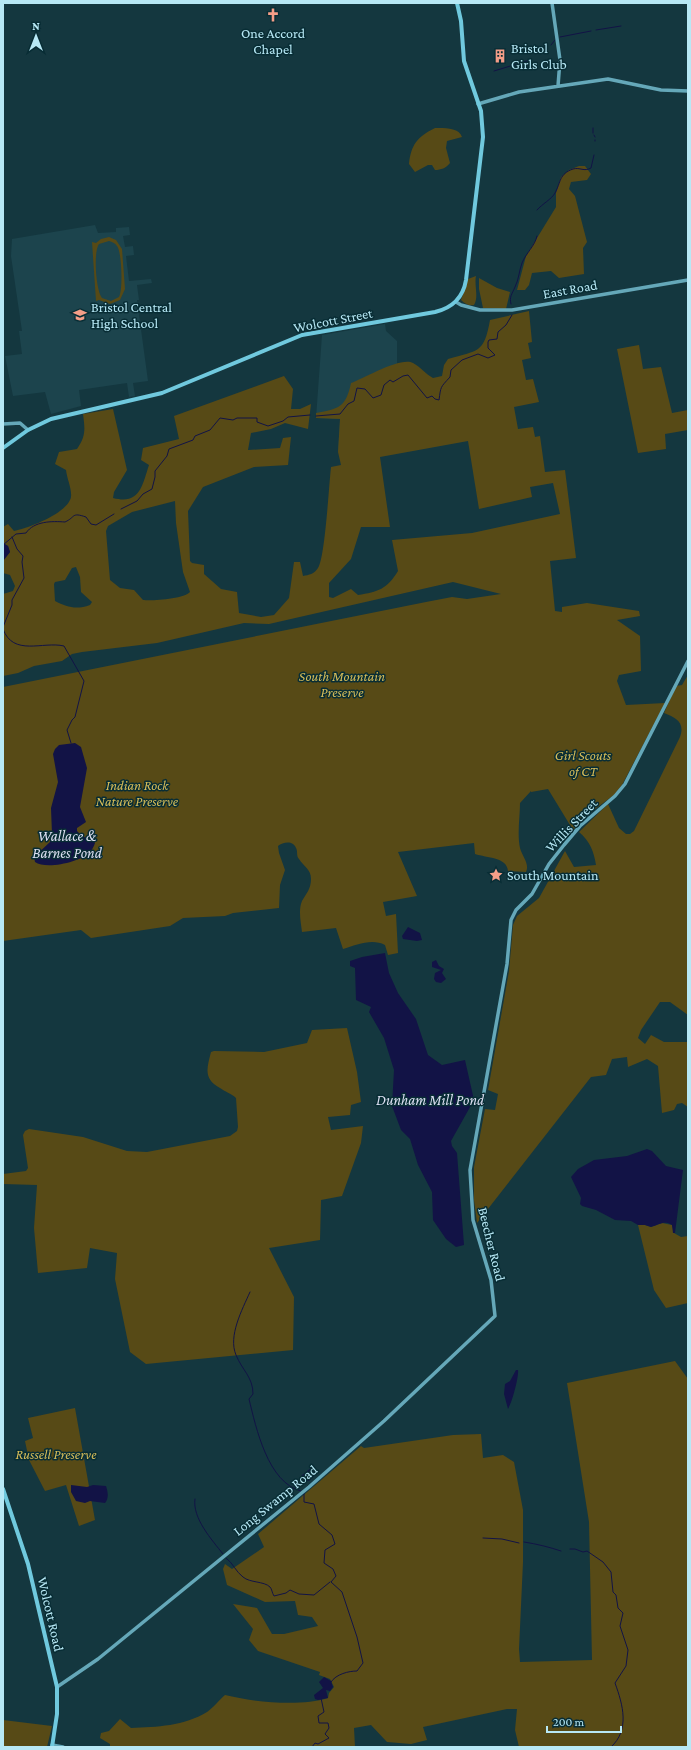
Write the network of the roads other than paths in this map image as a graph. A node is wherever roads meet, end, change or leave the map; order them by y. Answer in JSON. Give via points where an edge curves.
{"nodes":[{"id":1,"x":457,"y":3,"type":"edge"},
{"id":2,"x":552,"y":3,"type":"edge"},
{"id":3,"x":558,"y":86,"type":"junction"},
{"id":4,"x":688,"y":91,"type":"edge"},
{"id":5,"x":478,"y":104,"type":"junction"},
{"id":6,"x":688,"y":280,"type":"edge"},
{"id":7,"x":456,"y":302,"type":"junction"},
{"id":8,"x":3,"y":424,"type":"edge"},
{"id":9,"x":28,"y":430,"type":"junction"},
{"id":10,"x":3,"y":448,"type":"edge"},
{"id":11,"x":688,"y":661,"type":"edge"},
{"id":12,"x":481,"y":1106,"type":"joint"},
{"id":13,"x":495,"y":1316,"type":"joint"},
{"id":14,"x":3,"y":1489,"type":"edge"},
{"id":15,"x":57,"y":1687,"type":"junction"},
{"id":16,"x":52,"y":1746,"type":"edge"},
{"id":17,"x":63,"y":1747,"type":"edge"}],
"edges":[{"from":1,"to":5,"type":"main road","via":[[466,70]]},
{"from":2,"to":3,"type":"main road","via":[[560,60]]},
{"from":3,"to":4,"type":"main road","via":[[608,79],[661,90]]},
{"from":3,"to":5,"type":"main road","via":[[519,92]]},
{"from":5,"to":7,"type":"main road","via":[[482,124],[482,150],[466,280],[463,292]]},
{"from":6,"to":7,"type":"main road","name":"East Road","via":[[508,311],[476,309]]},
{"from":7,"to":9,"type":"main road","name":"Wolcott Street","via":[[442,311],[302,335],[162,393],[63,415]]},
{"from":8,"to":9,"type":"main road","via":[[20,423]]},
{"from":9,"to":10,"type":"main road"},
{"from":11,"to":12,"type":"main road","name":"Willis Street","via":[[625,784],[566,842],[549,864],[532,894],[518,907],[512,917],[508,964]]},
{"from":12,"to":13,"type":"main road","name":"Beecher Road","via":[[471,1159],[470,1188],[473,1220],[491,1280]]},
{"from":13,"to":15,"type":"main road","name":"Long Swamp Road","via":[[384,1421],[309,1487],[98,1659]]},
{"from":14,"to":15,"type":"main road","name":"Wolcott Road","via":[[28,1564]]},
{"from":15,"to":16,"type":"main road","name":"Wolcott Road","via":[[57,1714]]},
{"from":16,"to":17,"type":"main road"}]}
